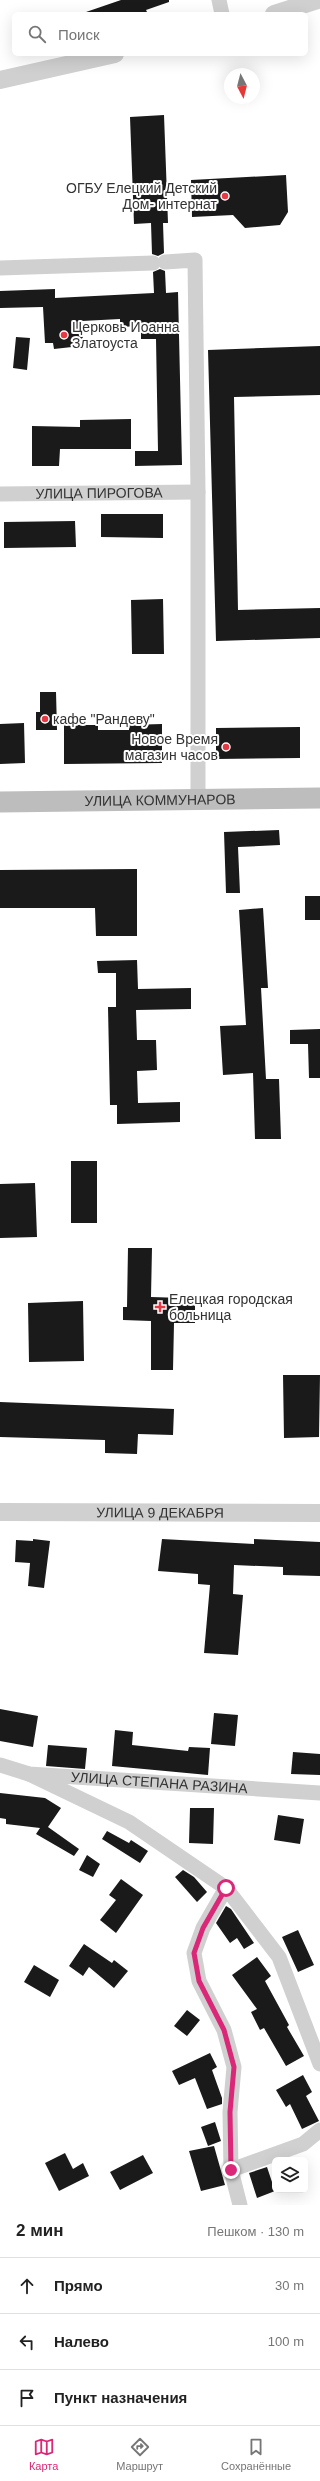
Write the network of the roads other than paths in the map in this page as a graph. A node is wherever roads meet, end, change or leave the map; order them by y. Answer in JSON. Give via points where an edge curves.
{"nodes":[{"id":1,"x":219,"y":0,"type":"edge"},
{"id":2,"x":318,"y":0,"type":"edge"},
{"id":3,"x":222,"y":12,"type":"edge"},
{"id":4,"x":280,"y":12,"type":"edge"},
{"id":5,"x":106,"y":56,"type":"edge"},
{"id":6,"x":0,"y":80,"type":"edge"},
{"id":7,"x":0,"y":268,"type":"edge"},
{"id":8,"x":198,"y":492,"type":"junction"},
{"id":9,"x":0,"y":494,"type":"edge"},
{"id":10,"x":198,"y":798,"type":"junction"},
{"id":11,"x":320,"y":798,"type":"edge"},
{"id":12,"x":0,"y":802,"type":"edge"},
{"id":13,"x":0,"y":1512,"type":"edge"},
{"id":14,"x":320,"y":1513,"type":"edge"},
{"id":15,"x":0,"y":1765,"type":"edge"},
{"id":16,"x":29,"y":1774,"type":"junction"},
{"id":17,"x":320,"y":1793,"type":"edge"},
{"id":18,"x":226,"y":1888,"type":"junction"},
{"id":19,"x":320,"y":2064,"type":"edge"},
{"id":20,"x":320,"y":2130,"type":"edge"},
{"id":21,"x":231,"y":2170,"type":"junction"},
{"id":22,"x":240,"y":2205,"type":"edge"}],
"edges":[{"from":1,"to":3,"type":"street"},
{"from":2,"to":4,"type":"street"},
{"from":5,"to":6,"type":"street"},
{"from":7,"to":8,"type":"street","via":[[195,260]]},
{"from":8,"to":9,"type":"street","name":"УЛИЦА ПИРОГОВА"},
{"from":8,"to":10,"type":"street"},
{"from":10,"to":11,"type":"main road","name":"УЛИЦА КОММУНАРОВ"},
{"from":10,"to":12,"type":"main road","name":"УЛИЦА КОММУНАРОВ"},
{"from":13,"to":14,"type":"street","name":"УЛИЦА 9 ДЕКАБРЯ"},
{"from":15,"to":16,"type":"street","name":"УЛИЦА СТЕПАНА РАЗИНА"},
{"from":16,"to":17,"type":"street","name":"УЛИЦА СТЕПАНА РАЗИНА"},
{"from":16,"to":18,"type":"street","via":[[129,1822]]},
{"from":18,"to":19,"type":"street","via":[[279,1957]]},
{"from":18,"to":21,"type":"street","via":[[203,1928],[194,1953],[199,1981],[224,2030],[234,2067],[230,2112]]},
{"from":20,"to":21,"type":"street","via":[[303,2144]]},
{"from":21,"to":22,"type":"street"}]}
